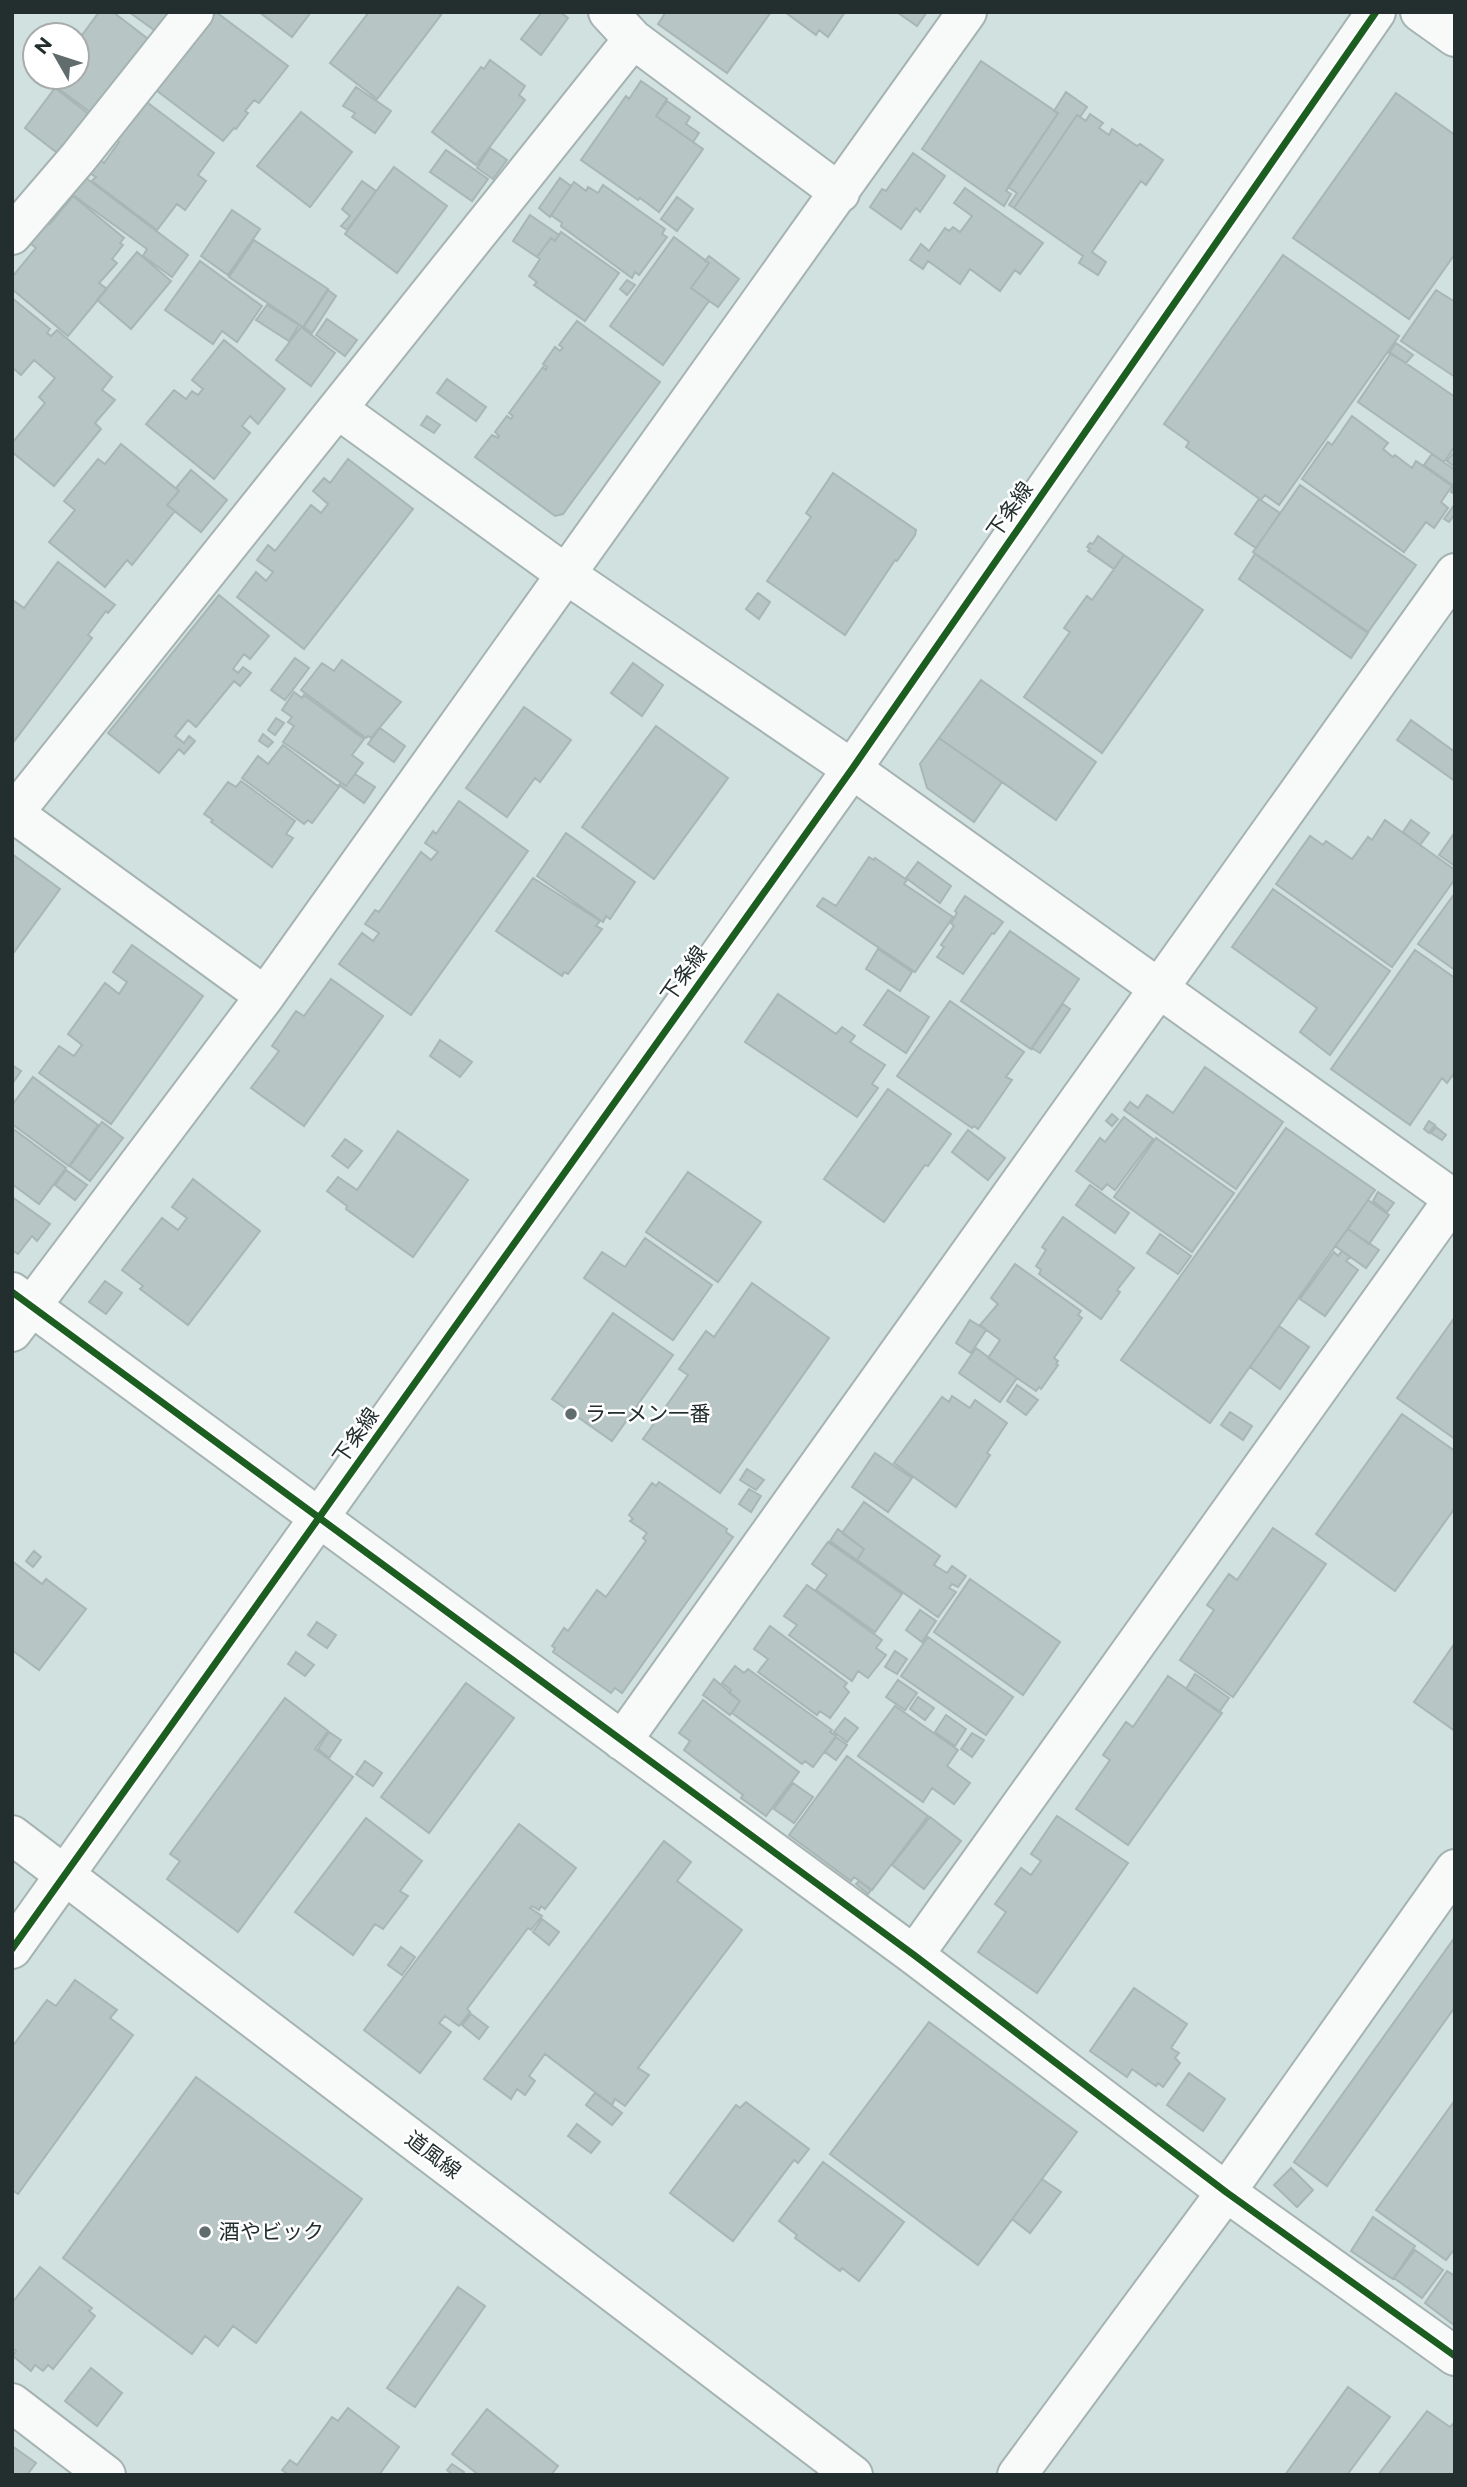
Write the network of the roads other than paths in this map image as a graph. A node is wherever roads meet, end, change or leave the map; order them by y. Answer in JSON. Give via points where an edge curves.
{"nodes":[{"id":1,"x":194,"y":12,"type":"edge"},
{"id":2,"x":967,"y":12,"type":"edge"},
{"id":3,"x":1376,"y":12,"type":"edge"},
{"id":4,"x":1420,"y":12,"type":"edge"},
{"id":5,"x":620,"y":26,"type":"edge"},
{"id":6,"x":1455,"y":37,"type":"edge"},
{"id":7,"x":840,"y":193,"type":"junction"},
{"id":8,"x":12,"y":235,"type":"edge"},
{"id":9,"x":339,"y":410,"type":"junction"},
{"id":10,"x":1455,"y":573,"type":"edge"},
{"id":11,"x":567,"y":575,"type":"junction"},
{"id":12,"x":852,"y":769,"type":"junction"},
{"id":13,"x":13,"y":812,"type":"edge"},
{"id":14,"x":1160,"y":988,"type":"junction"},
{"id":15,"x":265,"y":996,"type":"junction"},
{"id":16,"x":1454,"y":1199,"type":"edge"},
{"id":17,"x":18,"y":1310,"type":"edge"},
{"id":18,"x":319,"y":1518,"type":"junction"},
{"id":19,"x":622,"y":1741,"type":"junction"},
{"id":20,"x":12,"y":1835,"type":"edge"},
{"id":21,"x":1455,"y":1868,"type":"edge"},
{"id":22,"x":64,"y":1875,"type":"junction"},
{"id":23,"x":12,"y":1949,"type":"edge"},
{"id":24,"x":914,"y":1955,"type":"junction"},
{"id":25,"x":1226,"y":2192,"type":"junction"},
{"id":26,"x":1455,"y":2356,"type":"edge"},
{"id":27,"x":12,"y":2403,"type":"edge"},
{"id":28,"x":101,"y":2473,"type":"edge"},
{"id":29,"x":853,"y":2475,"type":"edge"},
{"id":30,"x":1017,"y":2475,"type":"edge"}],
"edges":[{"from":1,"to":8,"type":"street"},
{"from":2,"to":7,"type":"street"},
{"from":3,"to":12,"type":"street","name":"下条線"},
{"from":4,"to":6,"type":"street"},
{"from":5,"to":7,"type":"street"},
{"from":5,"to":9,"type":"street"},
{"from":7,"to":11,"type":"street"},
{"from":9,"to":11,"type":"street"},
{"from":9,"to":13,"type":"street"},
{"from":10,"to":14,"type":"street"},
{"from":11,"to":12,"type":"street"},
{"from":11,"to":15,"type":"street"},
{"from":12,"to":14,"type":"street"},
{"from":12,"to":18,"type":"street","name":"下条線"},
{"from":13,"to":15,"type":"street"},
{"from":14,"to":16,"type":"street"},
{"from":14,"to":19,"type":"street"},
{"from":15,"to":17,"type":"street"},
{"from":16,"to":24,"type":"street"},
{"from":17,"to":18,"type":"street"},
{"from":18,"to":19,"type":"street"},
{"from":18,"to":22,"type":"street","name":"下条線"},
{"from":19,"to":24,"type":"street"},
{"from":20,"to":22,"type":"street","name":"道風線"},
{"from":21,"to":25,"type":"street"},
{"from":22,"to":23,"type":"street","name":"下条線"},
{"from":22,"to":29,"type":"street","name":"道風線"},
{"from":24,"to":25,"type":"street"},
{"from":25,"to":26,"type":"street"},
{"from":25,"to":30,"type":"street"},
{"from":27,"to":28,"type":"street"}]}
